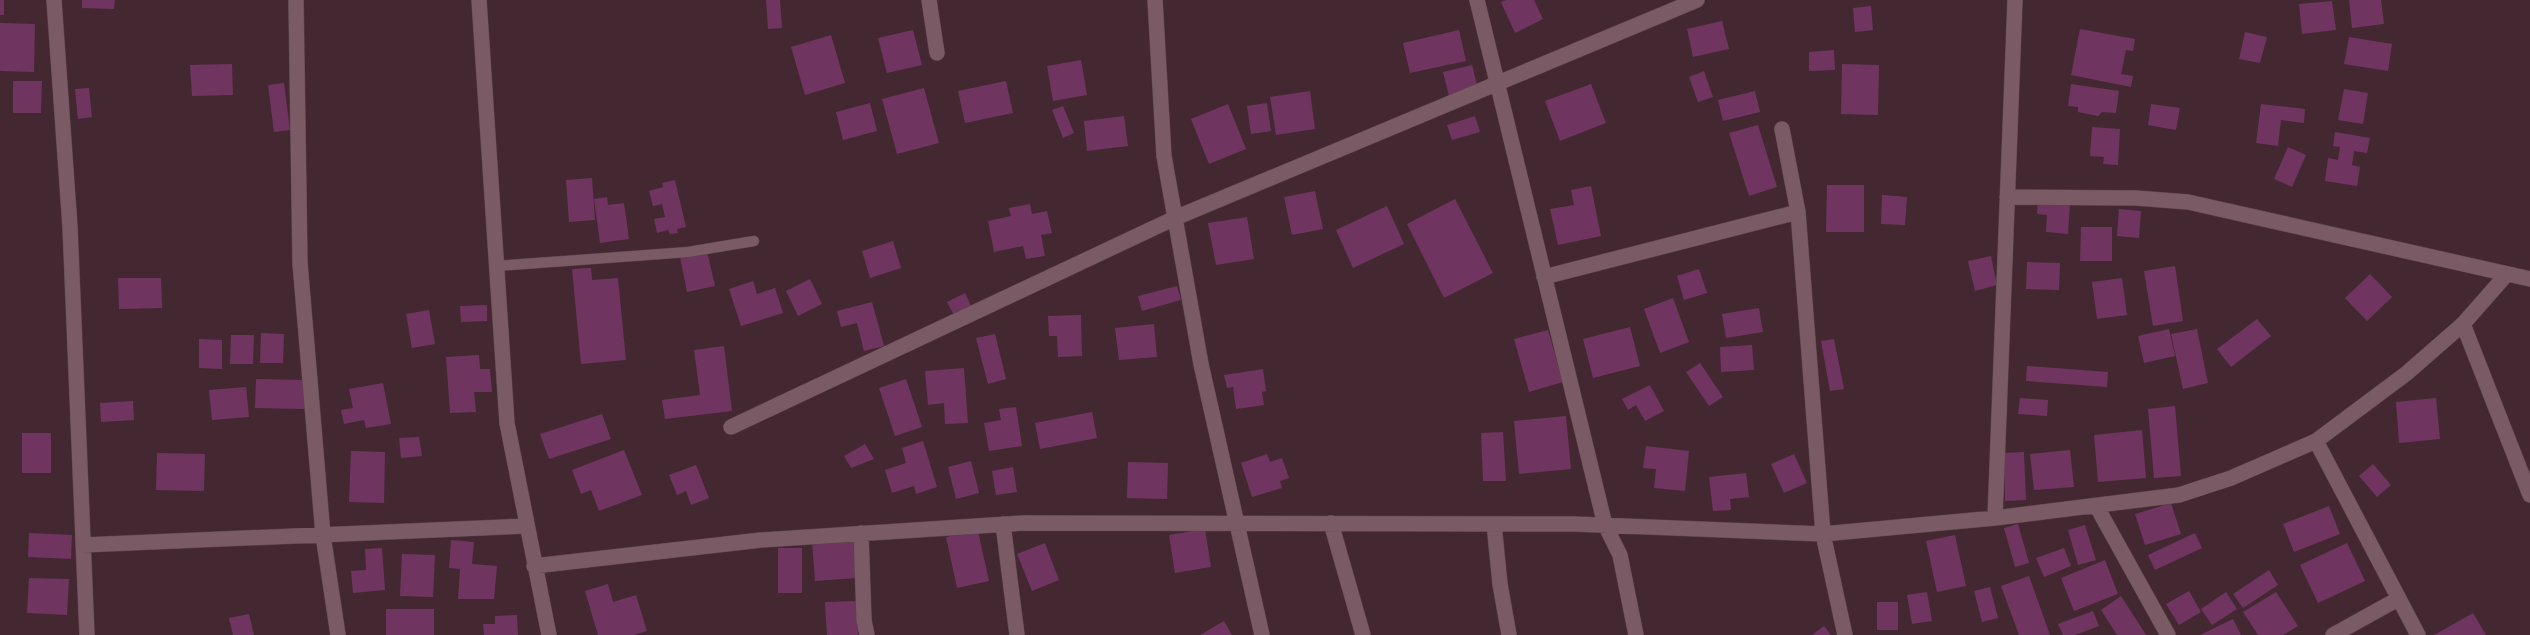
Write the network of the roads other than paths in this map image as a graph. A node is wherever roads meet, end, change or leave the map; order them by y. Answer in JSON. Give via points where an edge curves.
{"nodes":[{"id":1,"x":54,"y":0,"type":"edge"},
{"id":2,"x":296,"y":0,"type":"edge"},
{"id":3,"x":479,"y":0,"type":"edge"},
{"id":4,"x":929,"y":0,"type":"edge"},
{"id":5,"x":1155,"y":0,"type":"edge"},
{"id":6,"x":1477,"y":0,"type":"edge"},
{"id":7,"x":1697,"y":0,"type":"edge"},
{"id":8,"x":2015,"y":0,"type":"edge"},
{"id":9,"x":937,"y":53,"type":"dead end"},
{"id":10,"x":1496,"y":84,"type":"junction"},
{"id":11,"x":1782,"y":129,"type":"dead end"},
{"id":12,"x":2007,"y":197,"type":"junction"},
{"id":13,"x":1798,"y":212,"type":"junction"},
{"id":14,"x":1175,"y":218,"type":"junction"},
{"id":15,"x":754,"y":241,"type":"dead end"},
{"id":16,"x":496,"y":266,"type":"junction"},
{"id":17,"x":2507,"y":274,"type":"junction"},
{"id":18,"x":1544,"y":277,"type":"junction"},
{"id":19,"x":2530,"y":278,"type":"edge"},
{"id":20,"x":2463,"y":324,"type":"junction"},
{"id":21,"x":731,"y":427,"type":"dead end"},
{"id":22,"x":2316,"y":441,"type":"junction"},
{"id":23,"x":2530,"y":495,"type":"edge"},
{"id":24,"x":2097,"y":507,"type":"junction"},
{"id":25,"x":1994,"y":518,"type":"junction"},
{"id":26,"x":1236,"y":523,"type":"junction"},
{"id":27,"x":1331,"y":523,"type":"junction"},
{"id":28,"x":1003,"y":524,"type":"junction"},
{"id":29,"x":1494,"y":524,"type":"junction"},
{"id":30,"x":1605,"y":525,"type":"junction"},
{"id":31,"x":526,"y":526,"type":"junction"},
{"id":32,"x":861,"y":533,"type":"junction"},
{"id":33,"x":1823,"y":534,"type":"junction"},
{"id":34,"x":323,"y":535,"type":"junction"},
{"id":35,"x":83,"y":545,"type":"junction"},
{"id":36,"x":534,"y":566,"type":"junction"},
{"id":37,"x":2398,"y":598,"type":"junction"},
{"id":38,"x":87,"y":635,"type":"edge"},
{"id":39,"x":338,"y":635,"type":"edge"},
{"id":40,"x":549,"y":635,"type":"edge"},
{"id":41,"x":867,"y":635,"type":"edge"},
{"id":42,"x":1017,"y":635,"type":"edge"},
{"id":43,"x":1262,"y":635,"type":"edge"},
{"id":44,"x":1363,"y":635,"type":"edge"},
{"id":45,"x":1510,"y":635,"type":"edge"},
{"id":46,"x":1636,"y":635,"type":"edge"},
{"id":47,"x":1845,"y":635,"type":"edge"},
{"id":48,"x":2168,"y":635,"type":"edge"},
{"id":49,"x":2334,"y":635,"type":"edge"},
{"id":50,"x":2418,"y":635,"type":"edge"}],
"edges":[{"from":1,"to":35,"type":"street","via":[[70,227]]},
{"from":2,"to":34,"type":"street","via":[[300,263]]},
{"from":3,"to":16,"type":"street"},
{"from":4,"to":9,"type":"street"},
{"from":5,"to":14,"type":"street","via":[[1164,156]]},
{"from":6,"to":10,"type":"street"},
{"from":7,"to":10,"type":"street"},
{"from":8,"to":12,"type":"street"},
{"from":10,"to":14,"type":"street"},
{"from":10,"to":18,"type":"street"},
{"from":11,"to":13,"type":"street"},
{"from":12,"to":17,"type":"street","via":[[2136,198],[2188,202]]},
{"from":12,"to":25,"type":"street"},
{"from":13,"to":18,"type":"street"},
{"from":13,"to":33,"type":"street"},
{"from":14,"to":21,"type":"street"},
{"from":14,"to":26,"type":"street","via":[[1201,364]]},
{"from":15,"to":16,"type":"lane","via":[[688,252]]},
{"from":16,"to":31,"type":"street","via":[[507,423]]},
{"from":17,"to":19,"type":"street"},
{"from":17,"to":20,"type":"street"},
{"from":18,"to":30,"type":"street"},
{"from":20,"to":22,"type":"street","via":[[2407,374]]},
{"from":20,"to":23,"type":"street"},
{"from":22,"to":24,"type":"street","via":[[2231,478],[2178,495]]},
{"from":22,"to":37,"type":"street"},
{"from":24,"to":25,"type":"street"},
{"from":24,"to":48,"type":"street"},
{"from":25,"to":33,"type":"street"},
{"from":26,"to":27,"type":"street"},
{"from":26,"to":28,"type":"street"},
{"from":26,"to":43,"type":"street"},
{"from":27,"to":29,"type":"street"},
{"from":27,"to":44,"type":"street"},
{"from":28,"to":32,"type":"street"},
{"from":28,"to":42,"type":"street"},
{"from":29,"to":30,"type":"street"},
{"from":29,"to":45,"type":"street","via":[[1500,584]]},
{"from":30,"to":33,"type":"street"},
{"from":30,"to":46,"type":"street","via":[[1620,555]]},
{"from":31,"to":34,"type":"street"},
{"from":31,"to":36,"type":"street"},
{"from":32,"to":36,"type":"street","via":[[761,540]]},
{"from":32,"to":41,"type":"street"},
{"from":33,"to":47,"type":"street"},
{"from":34,"to":35,"type":"street"},
{"from":34,"to":39,"type":"street"},
{"from":35,"to":38,"type":"street"},
{"from":36,"to":40,"type":"street"},
{"from":37,"to":49,"type":"street"},
{"from":37,"to":50,"type":"street"}]}
